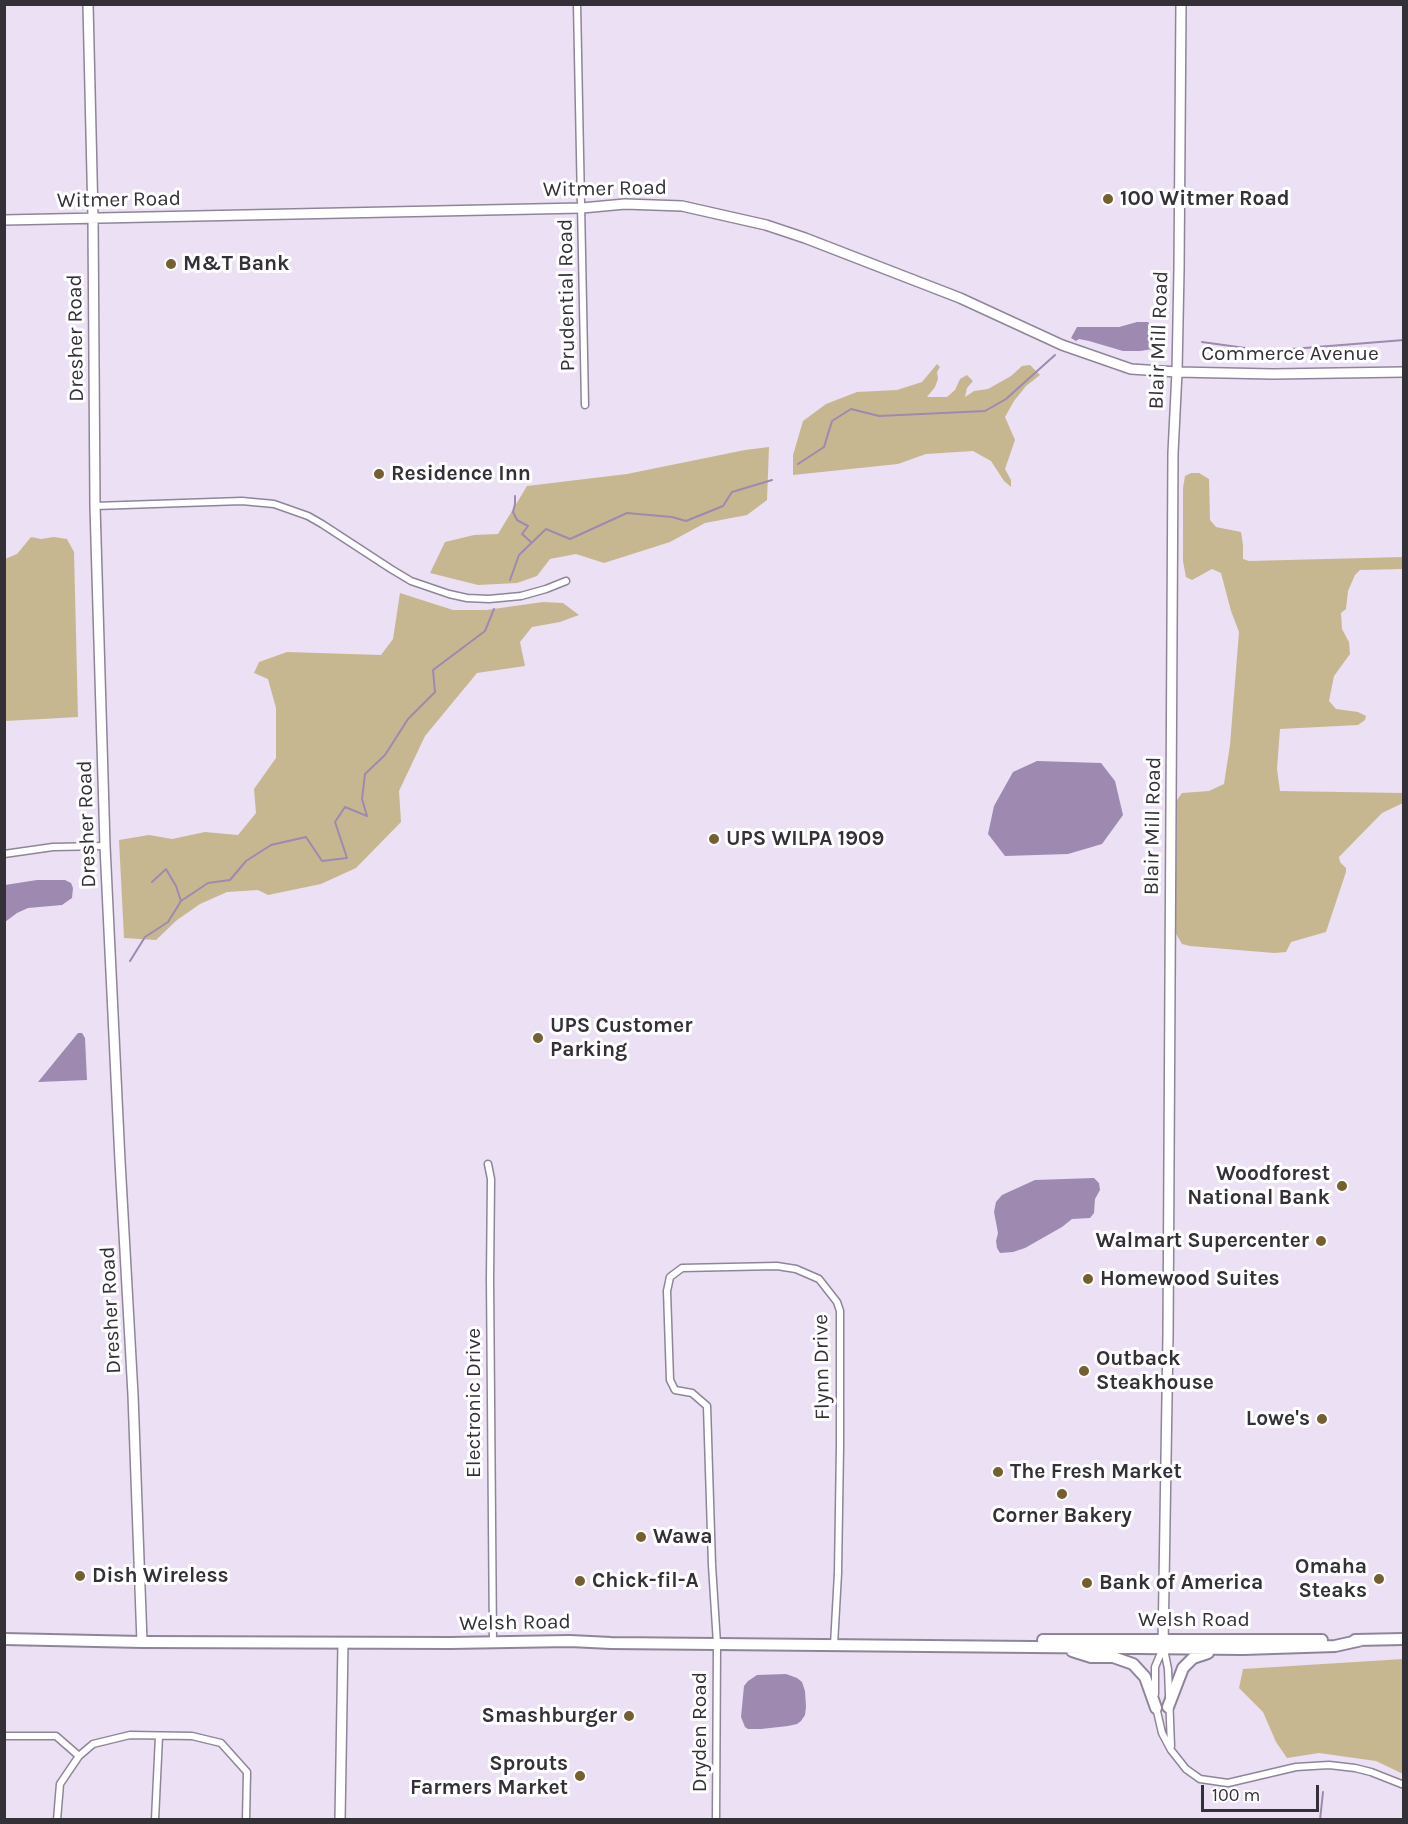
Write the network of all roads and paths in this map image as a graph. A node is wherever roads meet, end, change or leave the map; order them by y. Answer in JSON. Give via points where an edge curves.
{"nodes":[{"id":1,"x":88,"y":4,"type":"edge"},
{"id":2,"x":576,"y":4,"type":"edge"},
{"id":3,"x":1181,"y":4,"type":"edge"},
{"id":4,"x":582,"y":208,"type":"junction"},
{"id":5,"x":93,"y":218,"type":"junction"},
{"id":6,"x":4,"y":220,"type":"edge"},
{"id":7,"x":1177,"y":372,"type":"junction"},
{"id":8,"x":1404,"y":372,"type":"edge"},
{"id":9,"x":585,"y":405,"type":"dead end"},
{"id":10,"x":95,"y":506,"type":"junction"},
{"id":11,"x":566,"y":581,"type":"dead end"},
{"id":12,"x":105,"y":846,"type":"junction"},
{"id":13,"x":4,"y":854,"type":"edge"},
{"id":14,"x":488,"y":1164,"type":"dead end"},
{"id":15,"x":4,"y":1639,"type":"edge"},
{"id":16,"x":1404,"y":1639,"type":"edge"},
{"id":17,"x":1362,"y":1640,"type":"junction"},
{"id":18,"x":142,"y":1642,"type":"junction"},
{"id":19,"x":493,"y":1642,"type":"junction"},
{"id":20,"x":343,"y":1643,"type":"junction"},
{"id":21,"x":717,"y":1644,"type":"junction"},
{"id":22,"x":1163,"y":1644,"type":"junction"},
{"id":23,"x":834,"y":1645,"type":"junction"},
{"id":24,"x":1026,"y":1646,"type":"junction"},
{"id":25,"x":1060,"y":1647,"type":"junction"},
{"id":26,"x":1244,"y":1648,"type":"junction"},
{"id":27,"x":1168,"y":1707,"type":"junction"},
{"id":28,"x":1156,"y":1708,"type":"junction"},
{"id":29,"x":4,"y":1736,"type":"edge"},
{"id":30,"x":159,"y":1736,"type":"junction"},
{"id":31,"x":1171,"y":1750,"type":"junction"},
{"id":32,"x":79,"y":1756,"type":"junction"},
{"id":33,"x":1404,"y":1785,"type":"edge"},
{"id":34,"x":57,"y":1820,"type":"edge"},
{"id":35,"x":155,"y":1820,"type":"edge"},
{"id":36,"x":246,"y":1820,"type":"edge"},
{"id":37,"x":340,"y":1820,"type":"edge"},
{"id":38,"x":716,"y":1820,"type":"edge"}],
"edges":[{"from":1,"to":5,"type":"main road","name":"Dresher Road"},
{"from":2,"to":4,"type":"street","name":"Prudential Road"},
{"from":3,"to":7,"type":"main road","name":"Blair Mill Road"},
{"from":4,"to":5,"type":"main road","name":"Witmer Road"},
{"from":4,"to":7,"type":"main road","name":"Witmer Road","via":[[625,204],[682,206],[766,225],[960,298],[1062,345],[1131,369]]},
{"from":4,"to":9,"type":"street","name":"Prudential Road"},
{"from":5,"to":6,"type":"main road","name":"Witmer Road"},
{"from":5,"to":10,"type":"main road","name":"Dresher Road"},
{"from":7,"to":8,"type":"main road","name":"Commerce Avenue"},
{"from":7,"to":22,"type":"main road","name":"Blair Mill Road","via":[[1173,453]]},
{"from":10,"to":11,"type":"street","via":[[242,501],[273,504],[308,516],[411,581],[467,598],[521,596]]},
{"from":10,"to":12,"type":"main road","name":"Dresher Road"},
{"from":12,"to":13,"type":"street","via":[[53,847]]},
{"from":12,"to":18,"type":"main road","name":"Dresher Road","via":[[134,1395]]},
{"from":14,"to":19,"type":"street","name":"Electronic Drive"},
{"from":15,"to":18,"type":"main road","name":"Welsh Road"},
{"from":16,"to":17,"type":"main road","name":"Welsh Road"},
{"from":17,"to":22,"type":"main road","name":"Welsh Road"},
{"from":17,"to":26,"type":"main road","name":"Welsh Road","via":[[1335,1647]]},
{"from":18,"to":20,"type":"main road","name":"Welsh Road"},
{"from":19,"to":20,"type":"main road","name":"Welsh Road"},
{"from":19,"to":21,"type":"main road","name":"Welsh Road"},
{"from":20,"to":37,"type":"main road"},
{"from":21,"to":23,"type":"main road","name":"Welsh Road"},
{"from":21,"to":23,"type":"street","name":"Flynn Drive","via":[[707,1406],[692,1393],[675,1390],[670,1380],[667,1291],[670,1277],[682,1268],[777,1266],[819,1279],[840,1311]]},
{"from":21,"to":38,"type":"street","name":"Dryden Road"},
{"from":22,"to":24,"type":"main road","name":"Welsh Road","via":[[1045,1640]]},
{"from":22,"to":25,"type":"main road","name":"Welsh Road"},
{"from":22,"to":26,"type":"main road","name":"Welsh Road"},
{"from":22,"to":27,"type":"street","via":[[1168,1669]]},
{"from":22,"to":28,"type":"street","via":[[1155,1667]]},
{"from":23,"to":24,"type":"main road","name":"Welsh Road"},
{"from":24,"to":25,"type":"main road","name":"Welsh Road"},
{"from":25,"to":28,"type":"main road","via":[[1133,1664],[1146,1677]]},
{"from":26,"to":27,"type":"main road","via":[[1193,1658],[1180,1674]]},
{"from":27,"to":31,"type":"street"},
{"from":28,"to":31,"type":"street"},
{"from":29,"to":32,"type":"street","via":[[56,1736]]},
{"from":30,"to":32,"type":"street","via":[[130,1735],[93,1744]]},
{"from":30,"to":35,"type":"street"},
{"from":30,"to":36,"type":"street","via":[[192,1736],[221,1743],[247,1772]]},
{"from":31,"to":33,"type":"street","via":[[1192,1774],[1211,1782],[1228,1784],[1296,1767],[1342,1766]]},
{"from":32,"to":34,"type":"street","via":[[60,1784]]}]}
